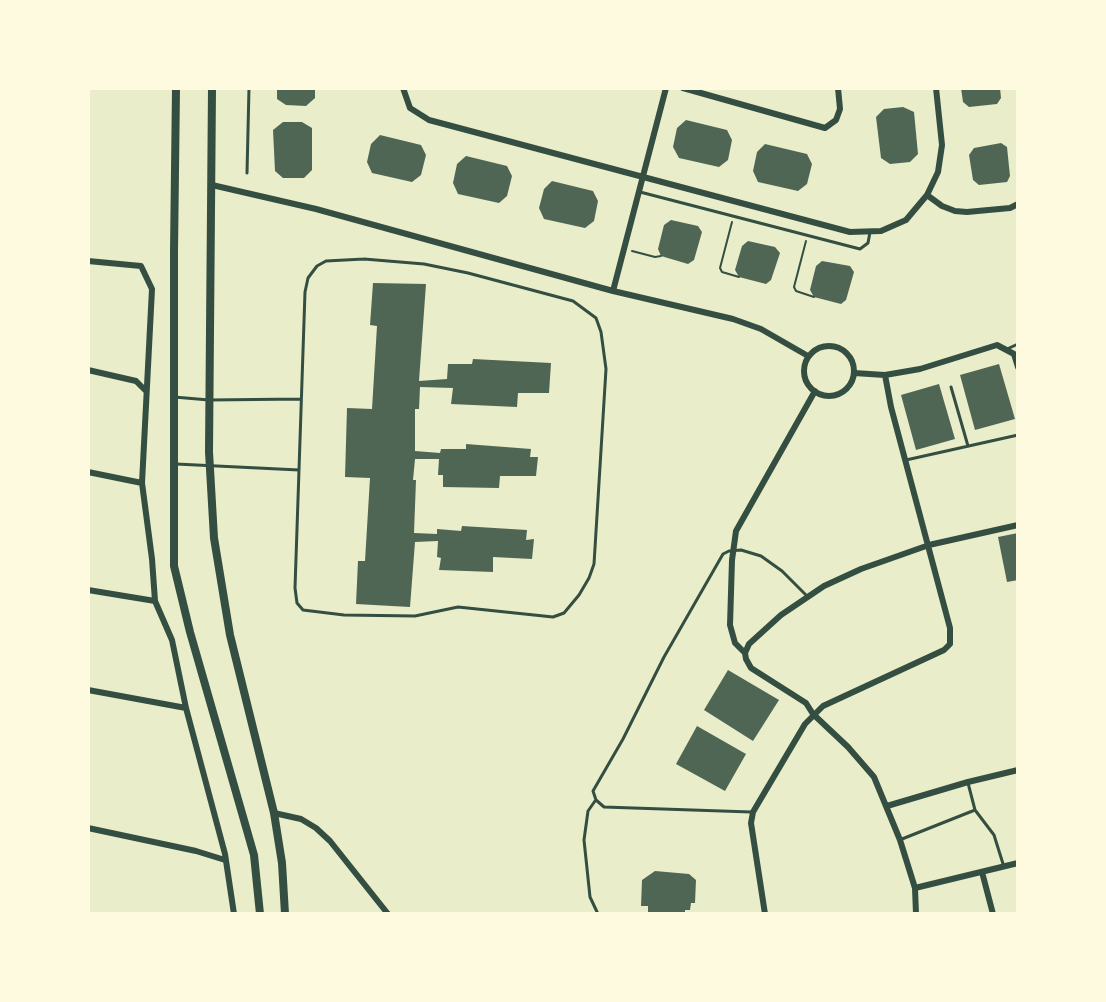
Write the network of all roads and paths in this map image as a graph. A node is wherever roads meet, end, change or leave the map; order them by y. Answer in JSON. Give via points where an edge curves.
{"nodes":[{"id":1,"x":176,"y":88,"type":"edge"},
{"id":2,"x":212,"y":88,"type":"edge"},
{"id":3,"x":249,"y":88,"type":"edge"},
{"id":4,"x":403,"y":88,"type":"edge"},
{"id":5,"x":666,"y":88,"type":"edge"},
{"id":6,"x":683,"y":88,"type":"edge"},
{"id":7,"x":838,"y":88,"type":"edge"},
{"id":8,"x":936,"y":88,"type":"edge"},
{"id":9,"x":247,"y":173,"type":"dead end"},
{"id":10,"x":643,"y":177,"type":"junction"},
{"id":11,"x":212,"y":185,"type":"junction"},
{"id":12,"x":638,"y":192,"type":"junction"},
{"id":13,"x":927,"y":195,"type":"junction"},
{"id":14,"x":1017,"y":204,"type":"edge"},
{"id":15,"x":734,"y":217,"type":"junction"},
{"id":16,"x":870,"y":232,"type":"junction"},
{"id":17,"x":808,"y":236,"type":"junction"},
{"id":18,"x":624,"y":248,"type":"junction"},
{"id":19,"x":661,"y":256,"type":"dead end"},
{"id":20,"x":88,"y":261,"type":"edge"},
{"id":21,"x":739,"y":277,"type":"dead end"},
{"id":22,"x":613,"y":291,"type":"junction"},
{"id":23,"x":814,"y":297,"type":"dead end"},
{"id":24,"x":1017,"y":344,"type":"edge"},
{"id":25,"x":1007,"y":349,"type":"junction"},
{"id":26,"x":808,"y":356,"type":"junction"},
{"id":27,"x":1017,"y":367,"type":"edge"},
{"id":28,"x":88,"y":370,"type":"edge"},
{"id":29,"x":854,"y":373,"type":"junction"},
{"id":30,"x":885,"y":375,"type":"junction"},
{"id":31,"x":951,"y":387,"type":"dead end"},
{"id":32,"x":146,"y":391,"type":"junction"},
{"id":33,"x":815,"y":392,"type":"junction"},
{"id":34,"x":174,"y":397,"type":"junction"},
{"id":35,"x":301,"y":399,"type":"junction"},
{"id":36,"x":209,"y":400,"type":"junction"},
{"id":37,"x":1017,"y":435,"type":"edge"},
{"id":38,"x":968,"y":446,"type":"junction"},
{"id":39,"x":906,"y":460,"type":"junction"},
{"id":40,"x":174,"y":464,"type":"junction"},
{"id":41,"x":210,"y":467,"type":"junction"},
{"id":42,"x":299,"y":470,"type":"junction"},
{"id":43,"x":88,"y":472,"type":"edge"},
{"id":44,"x":142,"y":483,"type":"junction"},
{"id":45,"x":1017,"y":525,"type":"edge"},
{"id":46,"x":929,"y":545,"type":"junction"},
{"id":47,"x":733,"y":550,"type":"junction"},
{"id":48,"x":88,"y":590,"type":"edge"},
{"id":49,"x":807,"y":596,"type":"junction"},
{"id":50,"x":156,"y":601,"type":"junction"},
{"id":51,"x":746,"y":653,"type":"junction"},
{"id":52,"x":88,"y":690,"type":"edge"},
{"id":53,"x":186,"y":708,"type":"junction"},
{"id":54,"x":813,"y":714,"type":"junction"},
{"id":55,"x":1017,"y":770,"type":"edge"},
{"id":56,"x":968,"y":782,"type":"junction"},
{"id":57,"x":596,"y":800,"type":"junction"},
{"id":58,"x":887,"y":806,"type":"junction"},
{"id":59,"x":975,"y":810,"type":"junction"},
{"id":60,"x":753,"y":812,"type":"junction"},
{"id":61,"x":274,"y":813,"type":"junction"},
{"id":62,"x":88,"y":828,"type":"edge"},
{"id":63,"x":900,"y":840,"type":"junction"},
{"id":64,"x":225,"y":860,"type":"junction"},
{"id":65,"x":1017,"y":863,"type":"edge"},
{"id":66,"x":1004,"y":867,"type":"junction"},
{"id":67,"x":982,"y":872,"type":"junction"},
{"id":68,"x":915,"y":888,"type":"junction"},
{"id":69,"x":234,"y":914,"type":"edge"},
{"id":70,"x":260,"y":914,"type":"edge"},
{"id":71,"x":285,"y":914,"type":"edge"},
{"id":72,"x":388,"y":914,"type":"edge"},
{"id":73,"x":598,"y":914,"type":"edge"},
{"id":74,"x":765,"y":914,"type":"edge"},
{"id":75,"x":916,"y":914,"type":"edge"},
{"id":76,"x":993,"y":914,"type":"edge"}],
"edges":[{"from":1,"to":34,"type":"street"},
{"from":2,"to":11,"type":"street"},
{"from":3,"to":9,"type":"lane"},
{"from":4,"to":10,"type":"street","via":[[410,108],[429,120]]},
{"from":5,"to":10,"type":"street"},
{"from":6,"to":7,"type":"street","via":[[825,128],[836,120],[840,109]]},
{"from":8,"to":13,"type":"street","via":[[942,145],[938,172]]},
{"from":10,"to":12,"type":"street"},
{"from":10,"to":16,"type":"street","via":[[850,232]]},
{"from":11,"to":22,"type":"street","via":[[316,209]]},
{"from":11,"to":36,"type":"street"},
{"from":12,"to":15,"type":"lane"},
{"from":12,"to":18,"type":"street"},
{"from":13,"to":14,"type":"street","via":[[955,211],[1010,208]]},
{"from":13,"to":16,"type":"street","via":[[906,220]]},
{"from":15,"to":17,"type":"lane"},
{"from":15,"to":21,"type":"path","via":[[720,268]]},
{"from":16,"to":17,"type":"lane","via":[[868,243],[860,249]]},
{"from":17,"to":23,"type":"path","via":[[794,287]]},
{"from":18,"to":19,"type":"path"},
{"from":18,"to":22,"type":"street"},
{"from":20,"to":32,"type":"street","via":[[141,266],[152,289]]},
{"from":22,"to":26,"type":"street","via":[[733,319],[761,329]]},
{"from":24,"to":25,"type":"lane"},
{"from":25,"to":27,"type":"street","via":[[1014,354]]},
{"from":25,"to":30,"type":"street","via":[[997,345],[920,369]]},
{"from":26,"to":29,"type":"street","via":[[821,346],[837,347],[850,357]]},
{"from":26,"to":33,"type":"street","via":[[805,380]]},
{"from":28,"to":32,"type":"street","via":[[136,381]]},
{"from":29,"to":30,"type":"street"},
{"from":29,"to":33,"type":"street","via":[[842,393],[828,396]]},
{"from":30,"to":39,"type":"street"},
{"from":31,"to":38,"type":"lane"},
{"from":32,"to":44,"type":"street"},
{"from":33,"to":47,"type":"street","via":[[736,531]]},
{"from":34,"to":36,"type":"lane"},
{"from":34,"to":40,"type":"street"},
{"from":35,"to":36,"type":"lane"},
{"from":35,"to":42,"type":"lane"},
{"from":35,"to":42,"type":"lane","via":[[304,292],[308,278],[326,261],[364,259],[424,264],[573,302],[597,318],[606,369],[594,564],[568,610],[553,617],[458,607],[415,616],[303,610],[297,603],[295,588]]},
{"from":36,"to":41,"type":"street"},
{"from":37,"to":38,"type":"lane"},
{"from":38,"to":39,"type":"lane"},
{"from":39,"to":46,"type":"street"},
{"from":40,"to":41,"type":"lane"},
{"from":40,"to":70,"type":"street","via":[[174,566],[254,855]]},
{"from":41,"to":42,"type":"lane"},
{"from":41,"to":61,"type":"street","via":[[214,538],[230,635]]},
{"from":43,"to":44,"type":"street"},
{"from":44,"to":50,"type":"street"},
{"from":45,"to":46,"type":"street"},
{"from":46,"to":49,"type":"street","via":[[861,569]]},
{"from":46,"to":54,"type":"street","via":[[952,638],[949,647]]},
{"from":47,"to":49,"type":"lane","via":[[767,559]]},
{"from":47,"to":51,"type":"street","via":[[730,625],[735,643]]},
{"from":47,"to":57,"type":"lane","via":[[723,554],[664,657],[593,791]]},
{"from":48,"to":50,"type":"street"},
{"from":49,"to":51,"type":"street","via":[[749,644]]},
{"from":50,"to":53,"type":"street","via":[[172,640]]},
{"from":51,"to":54,"type":"street","via":[[751,668],[806,703]]},
{"from":52,"to":53,"type":"street"},
{"from":53,"to":64,"type":"street"},
{"from":54,"to":58,"type":"street","via":[[862,761]]},
{"from":54,"to":60,"type":"street"},
{"from":55,"to":56,"type":"street"},
{"from":56,"to":58,"type":"street"},
{"from":56,"to":59,"type":"lane"},
{"from":57,"to":60,"type":"lane","via":[[604,807]]},
{"from":57,"to":73,"type":"lane","via":[[588,811],[584,840],[590,897]]},
{"from":58,"to":63,"type":"street"},
{"from":59,"to":63,"type":"lane"},
{"from":59,"to":66,"type":"lane","via":[[994,835]]},
{"from":60,"to":74,"type":"street","via":[[751,823]]},
{"from":61,"to":71,"type":"street"},
{"from":61,"to":72,"type":"street","via":[[301,819],[316,828]]},
{"from":62,"to":64,"type":"street"},
{"from":63,"to":68,"type":"street"},
{"from":64,"to":69,"type":"street"},
{"from":65,"to":66,"type":"street"},
{"from":66,"to":67,"type":"street"},
{"from":67,"to":68,"type":"street"},
{"from":67,"to":76,"type":"street"},
{"from":68,"to":75,"type":"street"}]}
